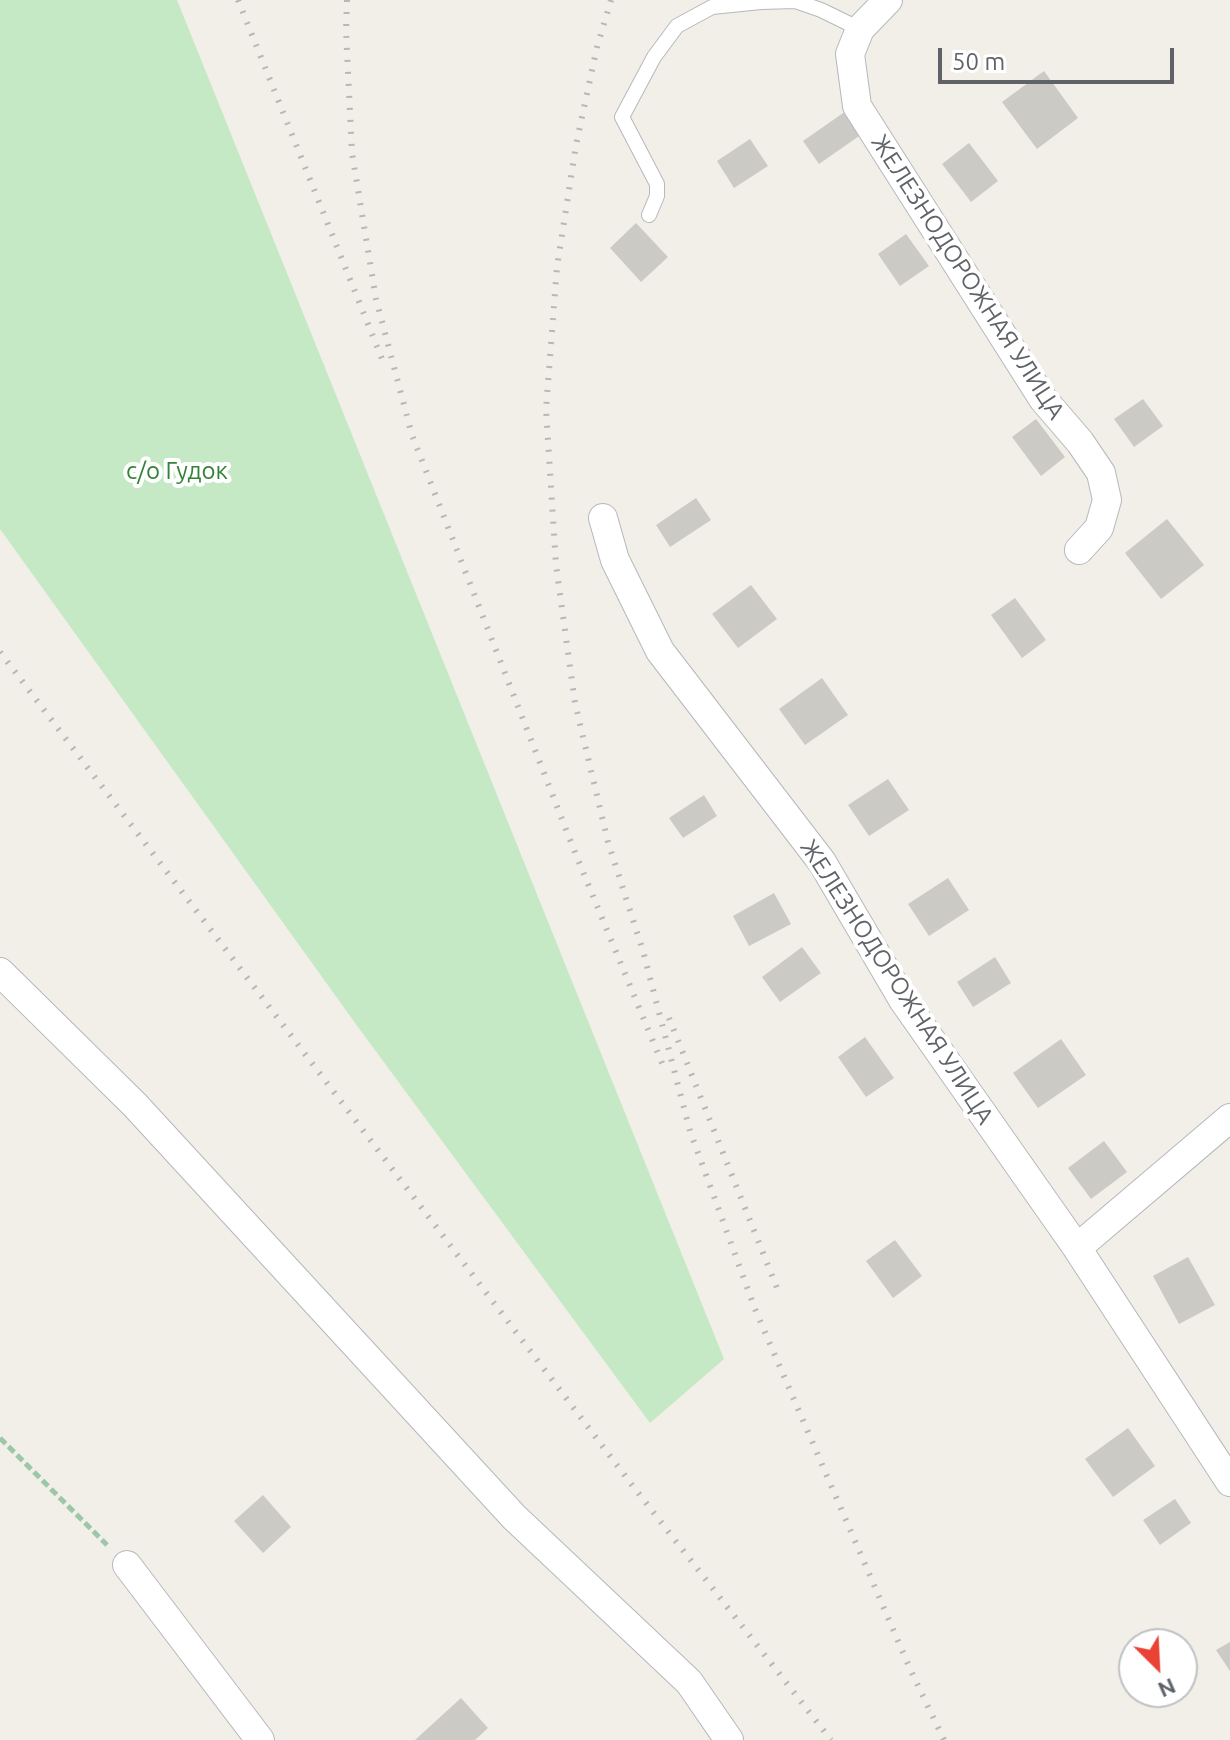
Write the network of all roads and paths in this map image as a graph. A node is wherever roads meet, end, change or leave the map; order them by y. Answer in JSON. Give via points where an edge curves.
{"nodes":[{"id":1,"x":888,"y":0,"type":"edge"},
{"id":2,"x":860,"y":29,"type":"junction"},
{"id":3,"x":649,"y":215,"type":"dead end"},
{"id":4,"x":603,"y":518,"type":"dead end"},
{"id":5,"x":1079,"y":550,"type":"dead end"},
{"id":6,"x":0,"y":972,"type":"edge"},
{"id":7,"x":1230,"y":1118,"type":"edge"},
{"id":8,"x":1077,"y":1248,"type":"junction"},
{"id":9,"x":0,"y":1438,"type":"edge"},
{"id":10,"x":1230,"y":1482,"type":"edge"},
{"id":11,"x":127,"y":1565,"type":"joint"},
{"id":12,"x":260,"y":1740,"type":"edge"},
{"id":13,"x":729,"y":1740,"type":"edge"}],
"edges":[{"from":1,"to":2,"type":"street"},
{"from":2,"to":3,"type":"lane","via":[[795,1],[712,7],[677,26],[622,117],[657,184]]},
{"from":2,"to":5,"type":"street","name":"ЖЕЛЕЗНОДОРОЖНАЯ УЛИЦА","via":[[850,54],[857,106],[1043,399],[1101,473],[1107,500],[1099,528]]},
{"from":4,"to":8,"type":"street","name":"ЖЕЛЕЗНОДОРОЖНАЯ УЛИЦА","via":[[615,560],[660,651],[822,862],[903,1000]]},
{"from":6,"to":13,"type":"street","via":[[135,1105],[514,1517],[689,1682]]},
{"from":7,"to":8,"type":"street"},
{"from":8,"to":10,"type":"street","name":"ЖЕЛЕЗНОДОРОЖНАЯ УЛИЦА"},
{"from":9,"to":11,"type":"path"},
{"from":11,"to":12,"type":"street"}]}
